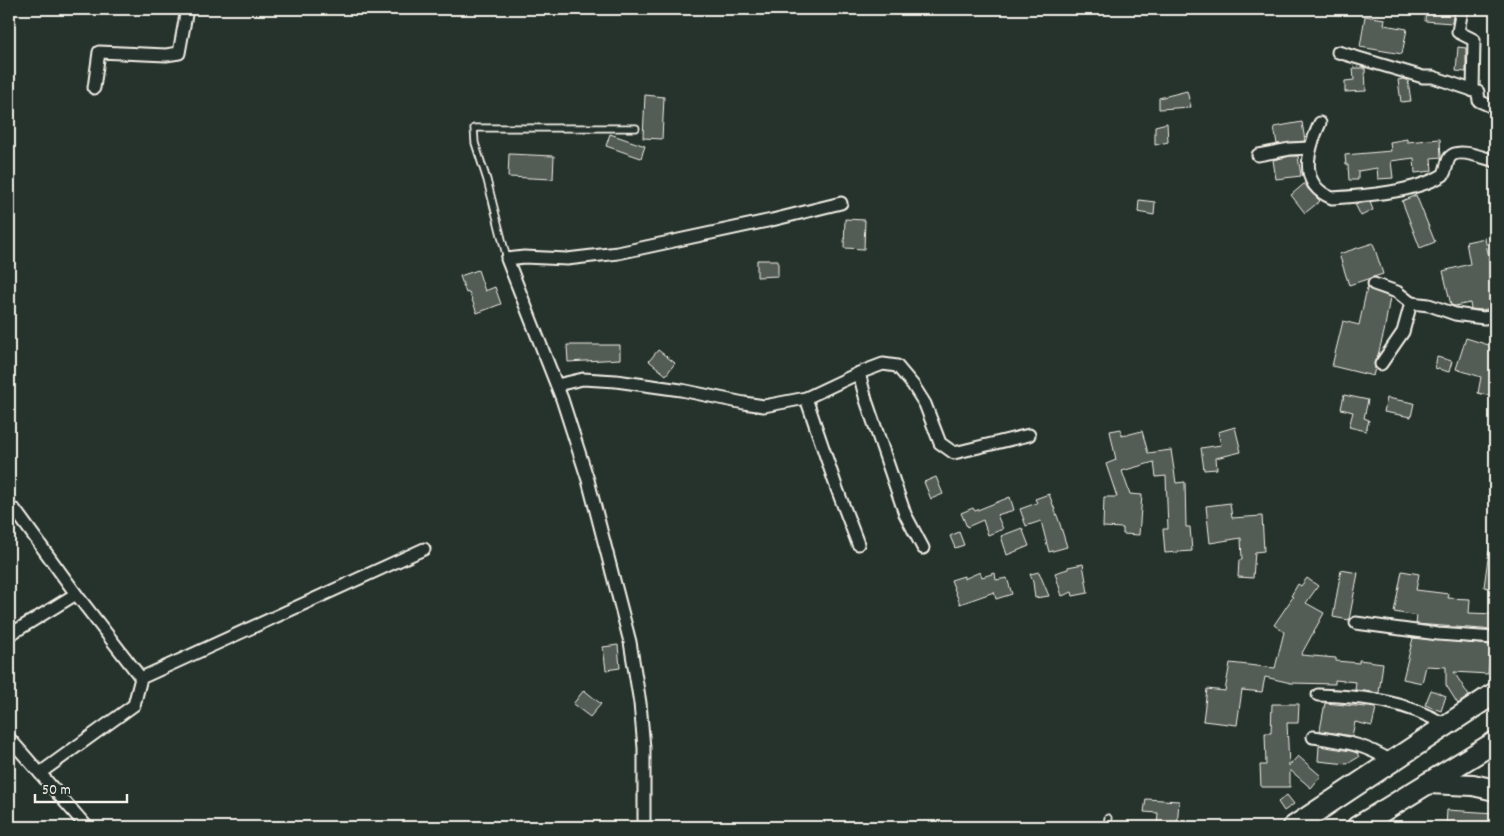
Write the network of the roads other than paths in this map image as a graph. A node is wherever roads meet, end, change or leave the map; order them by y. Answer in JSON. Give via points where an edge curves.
{"nodes":[{"id":1,"x":187,"y":9,"type":"edge"},
{"id":2,"x":1462,"y":9,"type":"edge"},
{"id":3,"x":1338,"y":52,"type":"dead end"},
{"id":4,"x":94,"y":88,"type":"dead end"},
{"id":5,"x":1473,"y":91,"type":"junction"},
{"id":6,"x":1495,"y":108,"type":"edge"},
{"id":7,"x":1320,"y":123,"type":"dead end"},
{"id":8,"x":636,"y":128,"type":"dead end"},
{"id":9,"x":1310,"y":148,"type":"junction"},
{"id":10,"x":1258,"y":155,"type":"dead end"},
{"id":11,"x":1495,"y":161,"type":"edge"},
{"id":12,"x":841,"y":202,"type":"dead end"},
{"id":13,"x":506,"y":259,"type":"junction"},
{"id":14,"x":1374,"y":284,"type":"dead end"},
{"id":15,"x":1411,"y":303,"type":"junction"},
{"id":16,"x":1495,"y":316,"type":"edge"},
{"id":17,"x":1381,"y":364,"type":"dead end"},
{"id":18,"x":859,"y":373,"type":"junction"},
{"id":19,"x":557,"y":385,"type":"junction"},
{"id":20,"x":806,"y":398,"type":"junction"},
{"id":21,"x":1029,"y":435,"type":"dead end"},
{"id":22,"x":15,"y":510,"type":"dead end"},
{"id":23,"x":858,"y":544,"type":"dead end"},
{"id":24,"x":923,"y":548,"type":"dead end"},
{"id":25,"x":424,"y":549,"type":"dead end"},
{"id":26,"x":76,"y":594,"type":"junction"},
{"id":27,"x":1356,"y":623,"type":"dead end"},
{"id":28,"x":9,"y":635,"type":"edge"},
{"id":29,"x":1495,"y":638,"type":"edge"},
{"id":30,"x":141,"y":678,"type":"junction"},
{"id":31,"x":1495,"y":693,"type":"edge"},
{"id":32,"x":1318,"y":695,"type":"dead end"},
{"id":33,"x":1446,"y":725,"type":"junction"},
{"id":34,"x":1313,"y":737,"type":"dead end"},
{"id":35,"x":9,"y":738,"type":"edge"},
{"id":36,"x":1495,"y":742,"type":"edge"},
{"id":37,"x":1390,"y":761,"type":"junction"},
{"id":38,"x":40,"y":773,"type":"junction"},
{"id":39,"x":1428,"y":783,"type":"junction"},
{"id":40,"x":1495,"y":790,"type":"edge"},
{"id":41,"x":1108,"y":818,"type":"dead end"},
{"id":42,"x":87,"y":827,"type":"edge"},
{"id":43,"x":644,"y":827,"type":"edge"},
{"id":44,"x":1107,"y":827,"type":"edge"},
{"id":45,"x":1293,"y":827,"type":"edge"},
{"id":46,"x":1357,"y":827,"type":"edge"}],
"edges":[{"from":1,"to":4,"type":"street","via":[[180,53],[99,52]]},
{"from":2,"to":5,"type":"street","via":[[1458,32],[1474,40]]},
{"from":3,"to":5,"type":"street"},
{"from":5,"to":6,"type":"street","via":[[1478,92],[1479,101]]},
{"from":7,"to":9,"type":"street"},
{"from":8,"to":13,"type":"lane","via":[[474,128],[475,143]]},
{"from":9,"to":10,"type":"street"},
{"from":9,"to":11,"type":"street","via":[[1308,167],[1312,182],[1324,195],[1332,198],[1429,183],[1443,175],[1448,158],[1454,153]]},
{"from":12,"to":13,"type":"street","via":[[618,253],[567,259]]},
{"from":13,"to":19,"type":"street"},
{"from":14,"to":15,"type":"street","via":[[1398,292]]},
{"from":15,"to":16,"type":"street","via":[[1455,314],[1484,318]]},
{"from":15,"to":17,"type":"street","via":[[1403,332]]},
{"from":18,"to":20,"type":"street"},
{"from":18,"to":21,"type":"street","via":[[883,364],[896,366],[925,404],[940,443],[954,453]]},
{"from":18,"to":24,"type":"street","via":[[905,514]]},
{"from":19,"to":20,"type":"street","via":[[583,379],[616,381],[764,406]]},
{"from":19,"to":43,"type":"street","via":[[588,480],[634,659],[644,748]]},
{"from":20,"to":23,"type":"street"},
{"from":22,"to":26,"type":"street"},
{"from":25,"to":30,"type":"street"},
{"from":26,"to":28,"type":"street"},
{"from":26,"to":30,"type":"street"},
{"from":27,"to":29,"type":"street"},
{"from":30,"to":38,"type":"street","via":[[134,705]]},
{"from":31,"to":33,"type":"highway"},
{"from":32,"to":33,"type":"street","via":[[1394,703]]},
{"from":33,"to":37,"type":"highway"},
{"from":34,"to":37,"type":"street","via":[[1362,746]]},
{"from":35,"to":38,"type":"street"},
{"from":36,"to":39,"type":"highway"},
{"from":37,"to":45,"type":"highway"},
{"from":38,"to":42,"type":"street"},
{"from":39,"to":40,"type":"highway","via":[[1473,785]]},
{"from":39,"to":46,"type":"highway"},
{"from":41,"to":44,"type":"lane"}]}
